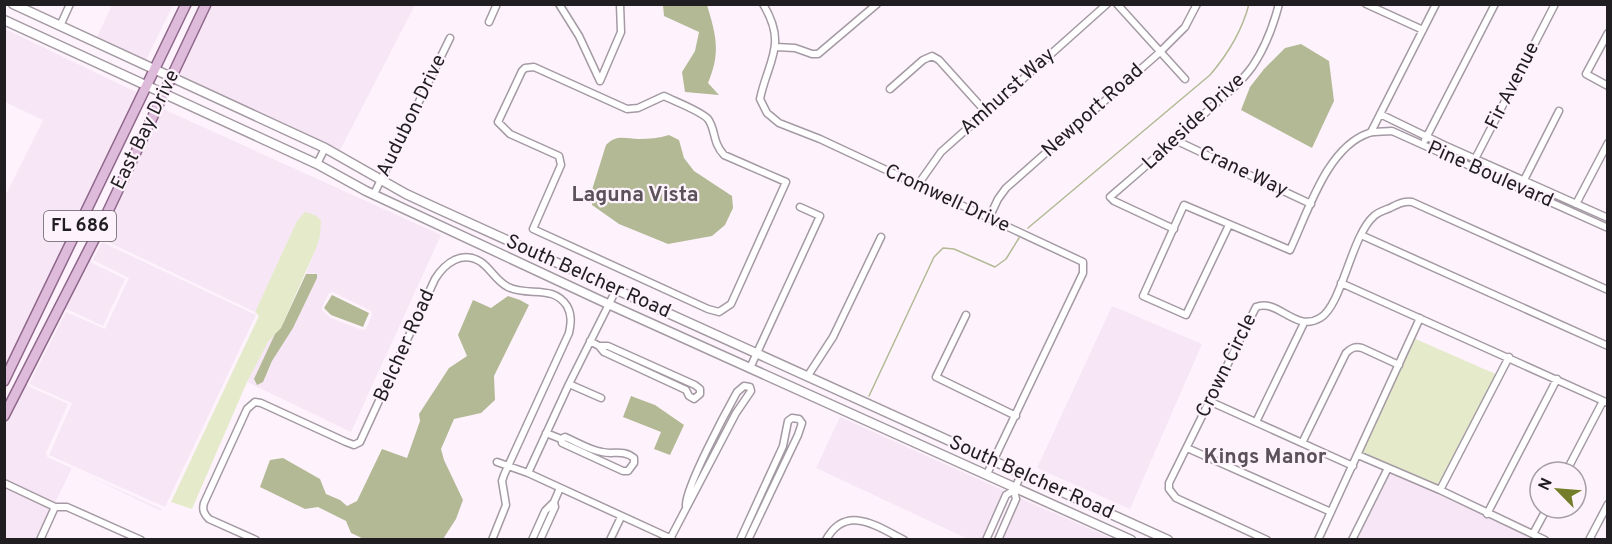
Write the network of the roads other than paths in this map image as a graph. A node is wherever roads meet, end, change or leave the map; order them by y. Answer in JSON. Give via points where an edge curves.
{"nodes":[{"id":1,"x":13,"y":4,"type":"edge"},
{"id":2,"x":70,"y":4,"type":"edge"},
{"id":3,"x":186,"y":4,"type":"edge"},
{"id":4,"x":207,"y":4,"type":"edge"},
{"id":5,"x":497,"y":4,"type":"edge"},
{"id":6,"x":559,"y":4,"type":"edge"},
{"id":7,"x":621,"y":4,"type":"edge"},
{"id":8,"x":877,"y":4,"type":"edge"},
{"id":9,"x":1107,"y":4,"type":"edge"},
{"id":10,"x":1117,"y":4,"type":"edge"},
{"id":11,"x":1197,"y":4,"type":"edge"},
{"id":12,"x":1279,"y":4,"type":"edge"},
{"id":13,"x":1366,"y":4,"type":"edge"},
{"id":14,"x":1436,"y":4,"type":"edge"},
{"id":15,"x":1495,"y":4,"type":"edge"},
{"id":16,"x":1555,"y":4,"type":"edge"},
{"id":17,"x":765,"y":5,"type":"edge"},
{"id":18,"x":4,"y":20,"type":"edge"},
{"id":19,"x":489,"y":22,"type":"dead end"},
{"id":20,"x":60,"y":26,"type":"junction"},
{"id":21,"x":1423,"y":30,"type":"junction"},
{"id":22,"x":1608,"y":33,"type":"edge"},
{"id":23,"x":450,"y":38,"type":"dead end"},
{"id":24,"x":776,"y":47,"type":"junction"},
{"id":25,"x":1160,"y":52,"type":"junction"},
{"id":26,"x":154,"y":69,"type":"junction"},
{"id":27,"x":171,"y":78,"type":"junction"},
{"id":28,"x":1185,"y":79,"type":"dead end"},
{"id":29,"x":146,"y":86,"type":"junction"},
{"id":30,"x":1608,"y":86,"type":"edge"},
{"id":31,"x":890,"y":89,"type":"dead end"},
{"id":32,"x":163,"y":94,"type":"junction"},
{"id":33,"x":985,"y":111,"type":"junction"},
{"id":34,"x":1559,"y":111,"type":"dead end"},
{"id":35,"x":1380,"y":114,"type":"junction"},
{"id":36,"x":1371,"y":132,"type":"junction"},
{"id":37,"x":1426,"y":137,"type":"junction"},
{"id":38,"x":1175,"y":141,"type":"junction"},
{"id":39,"x":1608,"y":143,"type":"edge"},
{"id":40,"x":1422,"y":145,"type":"junction"},
{"id":41,"x":325,"y":148,"type":"junction"},
{"id":42,"x":1475,"y":159,"type":"junction"},
{"id":43,"x":317,"y":164,"type":"junction"},
{"id":44,"x":1472,"y":167,"type":"junction"},
{"id":45,"x":381,"y":180,"type":"junction"},
{"id":46,"x":1523,"y":182,"type":"junction"},
{"id":47,"x":917,"y":186,"type":"junction"},
{"id":48,"x":1520,"y":190,"type":"junction"},
{"id":49,"x":374,"y":194,"type":"junction"},
{"id":50,"x":1311,"y":204,"type":"junction"},
{"id":51,"x":1576,"y":204,"type":"junction"},
{"id":52,"x":800,"y":207,"type":"dead end"},
{"id":53,"x":989,"y":218,"type":"junction"},
{"id":54,"x":1608,"y":218,"type":"edge"},
{"id":55,"x":1229,"y":225,"type":"junction"},
{"id":56,"x":1608,"y":228,"type":"edge"},
{"id":57,"x":1174,"y":229,"type":"junction"},
{"id":58,"x":1362,"y":235,"type":"junction"},
{"id":59,"x":881,"y":237,"type":"dead end"},
{"id":60,"x":625,"y":272,"type":"joint"},
{"id":61,"x":1341,"y":283,"type":"junction"},
{"id":62,"x":616,"y":290,"type":"junction"},
{"id":63,"x":1608,"y":290,"type":"edge"},
{"id":64,"x":608,"y":304,"type":"junction"},
{"id":65,"x":966,"y":315,"type":"dead end"},
{"id":66,"x":1420,"y":318,"type":"junction"},
{"id":67,"x":1304,"y":323,"type":"junction"},
{"id":68,"x":590,"y":341,"type":"junction"},
{"id":69,"x":599,"y":346,"type":"junction"},
{"id":70,"x":1608,"y":346,"type":"edge"},
{"id":71,"x":756,"y":354,"type":"junction"},
{"id":72,"x":1509,"y":357,"type":"junction"},
{"id":73,"x":1399,"y":365,"type":"junction"},
{"id":74,"x":750,"y":368,"type":"junction"},
{"id":75,"x":807,"y":377,"type":"junction"},
{"id":76,"x":1557,"y":379,"type":"junction"},
{"id":77,"x":4,"y":381,"type":"edge"},
{"id":78,"x":569,"y":384,"type":"junction"},
{"id":79,"x":602,"y":398,"type":"dead end"},
{"id":80,"x":1209,"y":401,"type":"junction"},
{"id":81,"x":1605,"y":402,"type":"edge"},
{"id":82,"x":4,"y":416,"type":"edge"},
{"id":83,"x":1016,"y":416,"type":"junction"},
{"id":84,"x":1256,"y":422,"type":"junction"},
{"id":85,"x":546,"y":433,"type":"junction"},
{"id":86,"x":561,"y":440,"type":"junction"},
{"id":87,"x":1302,"y":443,"type":"junction"},
{"id":88,"x":1187,"y":448,"type":"junction"},
{"id":89,"x":1358,"y":455,"type":"junction"},
{"id":90,"x":1573,"y":460,"type":"edge"},
{"id":91,"x":993,"y":461,"type":"junction"},
{"id":92,"x":497,"y":462,"type":"dead end"},
{"id":93,"x":509,"y":466,"type":"junction"},
{"id":94,"x":1353,"y":466,"type":"junction"},
{"id":95,"x":1388,"y":468,"type":"junction"},
{"id":96,"x":528,"y":473,"type":"junction"},
{"id":97,"x":1022,"y":473,"type":"junction"},
{"id":98,"x":987,"y":474,"type":"junction"},
{"id":99,"x":4,"y":483,"type":"edge"},
{"id":100,"x":560,"y":488,"type":"junction"},
{"id":101,"x":1015,"y":488,"type":"junction"},
{"id":102,"x":1440,"y":490,"type":"junction"},
{"id":103,"x":554,"y":502,"type":"junction"},
{"id":104,"x":1608,"y":504,"type":"edge"},
{"id":105,"x":686,"y":506,"type":"junction"},
{"id":106,"x":56,"y":507,"type":"junction"},
{"id":107,"x":1331,"y":512,"type":"junction"},
{"id":108,"x":1487,"y":514,"type":"junction"},
{"id":109,"x":621,"y":517,"type":"junction"},
{"id":110,"x":995,"y":518,"type":"junction"},
{"id":111,"x":1541,"y":520,"type":"edge"},
{"id":112,"x":1005,"y":523,"type":"junction"},
{"id":113,"x":125,"y":532,"type":"junction"},
{"id":114,"x":1533,"y":534,"type":"junction"},
{"id":115,"x":671,"y":539,"type":"edge"},
{"id":116,"x":40,"y":540,"type":"edge"},
{"id":117,"x":121,"y":540,"type":"edge"},
{"id":118,"x":141,"y":540,"type":"edge"},
{"id":119,"x":256,"y":540,"type":"edge"},
{"id":120,"x":492,"y":540,"type":"edge"},
{"id":121,"x":532,"y":540,"type":"edge"},
{"id":122,"x":540,"y":540,"type":"edge"},
{"id":123,"x":610,"y":540,"type":"edge"},
{"id":124,"x":740,"y":540,"type":"edge"},
{"id":125,"x":748,"y":540,"type":"edge"},
{"id":126,"x":826,"y":540,"type":"edge"},
{"id":127,"x":904,"y":540,"type":"edge"},
{"id":128,"x":986,"y":540,"type":"edge"},
{"id":129,"x":998,"y":540,"type":"edge"},
{"id":130,"x":1131,"y":540,"type":"edge"},
{"id":131,"x":1168,"y":540,"type":"edge"},
{"id":132,"x":1267,"y":540,"type":"edge"},
{"id":133,"x":1318,"y":540,"type":"edge"},
{"id":134,"x":1352,"y":540,"type":"edge"},
{"id":135,"x":1545,"y":540,"type":"edge"},
{"id":136,"x":1589,"y":540,"type":"edge"}],
"edges":[{"from":1,"to":20,"type":"main road","name":"South Belcher Road"},
{"from":2,"to":20,"type":"street"},
{"from":3,"to":26,"type":"main road","name":"East Bay Drive","number":"FL 686"},
{"from":4,"to":27,"type":"main road","name":"East Bay Drive","number":"FL 686"},
{"from":5,"to":19,"type":"street"},
{"from":6,"to":7,"type":"street","via":[[600,81],[621,32]]},
{"from":8,"to":24,"type":"street","via":[[818,54]]},
{"from":9,"to":33,"type":"street","name":"Amhurst Way"},
{"from":10,"to":25,"type":"street"},
{"from":11,"to":25,"type":"street","name":"Newport Road","via":[[1185,27]]},
{"from":12,"to":38,"type":"street","name":"Lakeside Drive","via":[[1272,30],[1252,66]]},
{"from":13,"to":21,"type":"street"},
{"from":14,"to":21,"type":"street"},
{"from":15,"to":37,"type":"street"},
{"from":16,"to":42,"type":"street","name":"Fir Avenue"},
{"from":17,"to":24,"type":"street"},
{"from":18,"to":29,"type":"main road","name":"South Belcher Road"},
{"from":20,"to":26,"type":"main road","name":"South Belcher Road"},
{"from":21,"to":35,"type":"street"},
{"from":22,"to":30,"type":"street","via":[[1586,74]]},
{"from":23,"to":45,"type":"street","name":"Audubon Drive"},
{"from":24,"to":47,"type":"street","name":"Cromwell Drive","via":[[760,99],[767,113],[779,123]]},
{"from":25,"to":28,"type":"street"},
{"from":25,"to":53,"type":"street","name":"Newport Road","via":[[1006,188]]},
{"from":26,"to":27,"type":"main road","name":"South Belcher Road"},
{"from":26,"to":29,"type":"main road","name":"East Bay Drive","number":"FL 686"},
{"from":27,"to":32,"type":"main road","name":"East Bay Drive","number":"FL 686"},
{"from":27,"to":41,"type":"main road","name":"South Belcher Road"},
{"from":29,"to":32,"type":"main road","name":"South Belcher Road"},
{"from":29,"to":77,"type":"main road","name":"East Bay Drive","number":"FL 686"},
{"from":31,"to":33,"type":"street","via":[[932,56]]},
{"from":32,"to":43,"type":"main road","name":"South Belcher Road"},
{"from":32,"to":82,"type":"main road","name":"East Bay Drive","number":"FL 686"},
{"from":33,"to":47,"type":"street","name":"Amhurst Way","via":[[941,152]]},
{"from":34,"to":46,"type":"street"},
{"from":35,"to":36,"type":"street"},
{"from":35,"to":37,"type":"street","name":"Pine Boulevard"},
{"from":36,"to":40,"type":"street","name":"Pine Boulevard","via":[[1392,131]]},
{"from":36,"to":50,"type":"street","via":[[1337,154]]},
{"from":37,"to":40,"type":"street"},
{"from":37,"to":42,"type":"street","name":"Pine Boulevard"},
{"from":38,"to":50,"type":"street","name":"Crane Way"},
{"from":38,"to":57,"type":"street","name":"Lakeside Drive","via":[[1110,197]]},
{"from":39,"to":51,"type":"street"},
{"from":40,"to":44,"type":"street","name":"Pine Boulevard"},
{"from":41,"to":43,"type":"street"},
{"from":41,"to":45,"type":"main road","name":"South Belcher Road"},
{"from":42,"to":44,"type":"street","name":"Fir Avenue"},
{"from":42,"to":46,"type":"street","name":"Pine Boulevard"},
{"from":43,"to":49,"type":"main road","name":"South Belcher Road"},
{"from":44,"to":48,"type":"street","name":"Pine Boulevard"},
{"from":45,"to":49,"type":"street","name":"Audubon Drive"},
{"from":45,"to":62,"type":"main road","name":"South Belcher Road"},
{"from":46,"to":48,"type":"street"},
{"from":46,"to":51,"type":"street","name":"Pine Boulevard"},
{"from":47,"to":53,"type":"street","name":"Cromwell Drive"},
{"from":48,"to":56,"type":"street","name":"Pine Boulevard"},
{"from":49,"to":64,"type":"main road","name":"South Belcher Road"},
{"from":50,"to":55,"type":"street","via":[[1290,250]]},
{"from":51,"to":54,"type":"street","name":"Pine Boulevard"},
{"from":52,"to":71,"type":"street","via":[[820,216]]},
{"from":53,"to":83,"type":"street","name":"Cromwell Drive","via":[[1083,262],[1083,273]]},
{"from":55,"to":57,"type":"street","via":[[1184,205]]},
{"from":55,"to":57,"type":"street","via":[[1186,315],[1143,296]]},
{"from":58,"to":61,"type":"street"},
{"from":58,"to":63,"type":"street","via":[[1375,215],[1404,201],[1412,202]]},
{"from":58,"to":70,"type":"street"},
{"from":59,"to":75,"type":"street","via":[[833,337]]},
{"from":60,"to":60,"type":"street","via":[[533,229],[561,165],[559,156],[510,134],[498,122],[525,68],[534,67],[627,109],[664,96],[707,117],[716,147],[724,155],[786,182],[731,304],[720,312]]},
{"from":61,"to":66,"type":"street"},
{"from":61,"to":67,"type":"street","via":[[1325,315]]},
{"from":62,"to":64,"type":"street"},
{"from":62,"to":71,"type":"main road","name":"South Belcher Road"},
{"from":64,"to":68,"type":"street"},
{"from":64,"to":74,"type":"main road","name":"South Belcher Road"},
{"from":65,"to":83,"type":"street","via":[[936,377]]},
{"from":66,"to":72,"type":"street"},
{"from":66,"to":73,"type":"street"},
{"from":67,"to":80,"type":"street","name":"Crown Circle","via":[[1268,306],[1256,307]]},
{"from":67,"to":84,"type":"street"},
{"from":68,"to":69,"type":"street"},
{"from":68,"to":78,"type":"street"},
{"from":69,"to":69,"type":"street","via":[[604,352],[686,390],[694,399],[700,394],[695,385],[608,346]]},
{"from":71,"to":74,"type":"street"},
{"from":71,"to":75,"type":"main road","name":"South Belcher Road"},
{"from":72,"to":76,"type":"street"},
{"from":72,"to":102,"type":"street"},
{"from":73,"to":87,"type":"street","via":[[1357,346],[1346,352]]},
{"from":73,"to":89,"type":"street"},
{"from":74,"to":98,"type":"main road","name":"South Belcher Road"},
{"from":75,"to":91,"type":"main road","name":"South Belcher Road"},
{"from":76,"to":81,"type":"street"},
{"from":76,"to":108,"type":"street"},
{"from":78,"to":79,"type":"street"},
{"from":78,"to":85,"type":"street"},
{"from":80,"to":84,"type":"street"},
{"from":80,"to":88,"type":"street","name":"Crown Circle"},
{"from":81,"to":90,"type":"street"},
{"from":83,"to":91,"type":"street"},
{"from":84,"to":87,"type":"street"},
{"from":85,"to":86,"type":"street"},
{"from":85,"to":96,"type":"street"},
{"from":86,"to":86,"type":"street","via":[[623,471],[634,463],[630,454],[603,453],[566,437]]},
{"from":87,"to":94,"type":"street"},
{"from":88,"to":107,"type":"street"},
{"from":88,"to":132,"type":"street","name":"Crown Circle","via":[[1169,483],[1172,495]]},
{"from":89,"to":94,"type":"street"},
{"from":89,"to":95,"type":"street"},
{"from":91,"to":97,"type":"main road","name":"South Belcher Road"},
{"from":91,"to":98,"type":"street"},
{"from":92,"to":93,"type":"street"},
{"from":93,"to":96,"type":"street"},
{"from":93,"to":119,"type":"street","name":"Belcher Road","via":[[572,322],[569,310],[555,295],[517,291],[500,282],[482,262],[462,257],[442,267],[435,279],[360,442],[346,442],[261,403],[255,402],[247,409],[203,509],[210,519]]},
{"from":93,"to":120,"type":"street","name":"Belcher Road","via":[[502,481],[506,505]]},
{"from":94,"to":107,"type":"street"},
{"from":95,"to":102,"type":"street"},
{"from":95,"to":134,"type":"street"},
{"from":96,"to":100,"type":"street"},
{"from":97,"to":101,"type":"street"},
{"from":97,"to":131,"type":"main road","name":"South Belcher Road"},
{"from":98,"to":101,"type":"main road","name":"South Belcher Road"},
{"from":99,"to":106,"type":"street"},
{"from":100,"to":103,"type":"street"},
{"from":100,"to":109,"type":"street"},
{"from":101,"to":110,"type":"street","via":[[1006,495]]},
{"from":101,"to":112,"type":"street","via":[[1016,499]]},
{"from":101,"to":130,"type":"main road","name":"South Belcher Road"},
{"from":102,"to":108,"type":"street"},
{"from":103,"to":121,"type":"street","via":[[545,511]]},
{"from":103,"to":122,"type":"street"},
{"from":104,"to":136,"type":"street"},
{"from":105,"to":105,"type":"street","via":[[751,391],[750,387],[736,392],[693,481]]},
{"from":105,"to":115,"type":"street"},
{"from":106,"to":113,"type":"street","via":[[67,507]]},
{"from":106,"to":116,"type":"street"},
{"from":107,"to":133,"type":"street"},
{"from":108,"to":114,"type":"street"},
{"from":109,"to":115,"type":"street"},
{"from":109,"to":123,"type":"street"},
{"from":110,"to":112,"type":"street"},
{"from":110,"to":128,"type":"street"},
{"from":111,"to":114,"type":"street"},
{"from":112,"to":129,"type":"street"},
{"from":113,"to":117,"type":"street"},
{"from":113,"to":118,"type":"street"},
{"from":114,"to":135,"type":"street"},
{"from":124,"to":125,"type":"street","via":[[783,446],[788,421],[799,419],[802,423],[798,435]]},
{"from":126,"to":127,"type":"street","via":[[838,525],[851,519]]}]}
